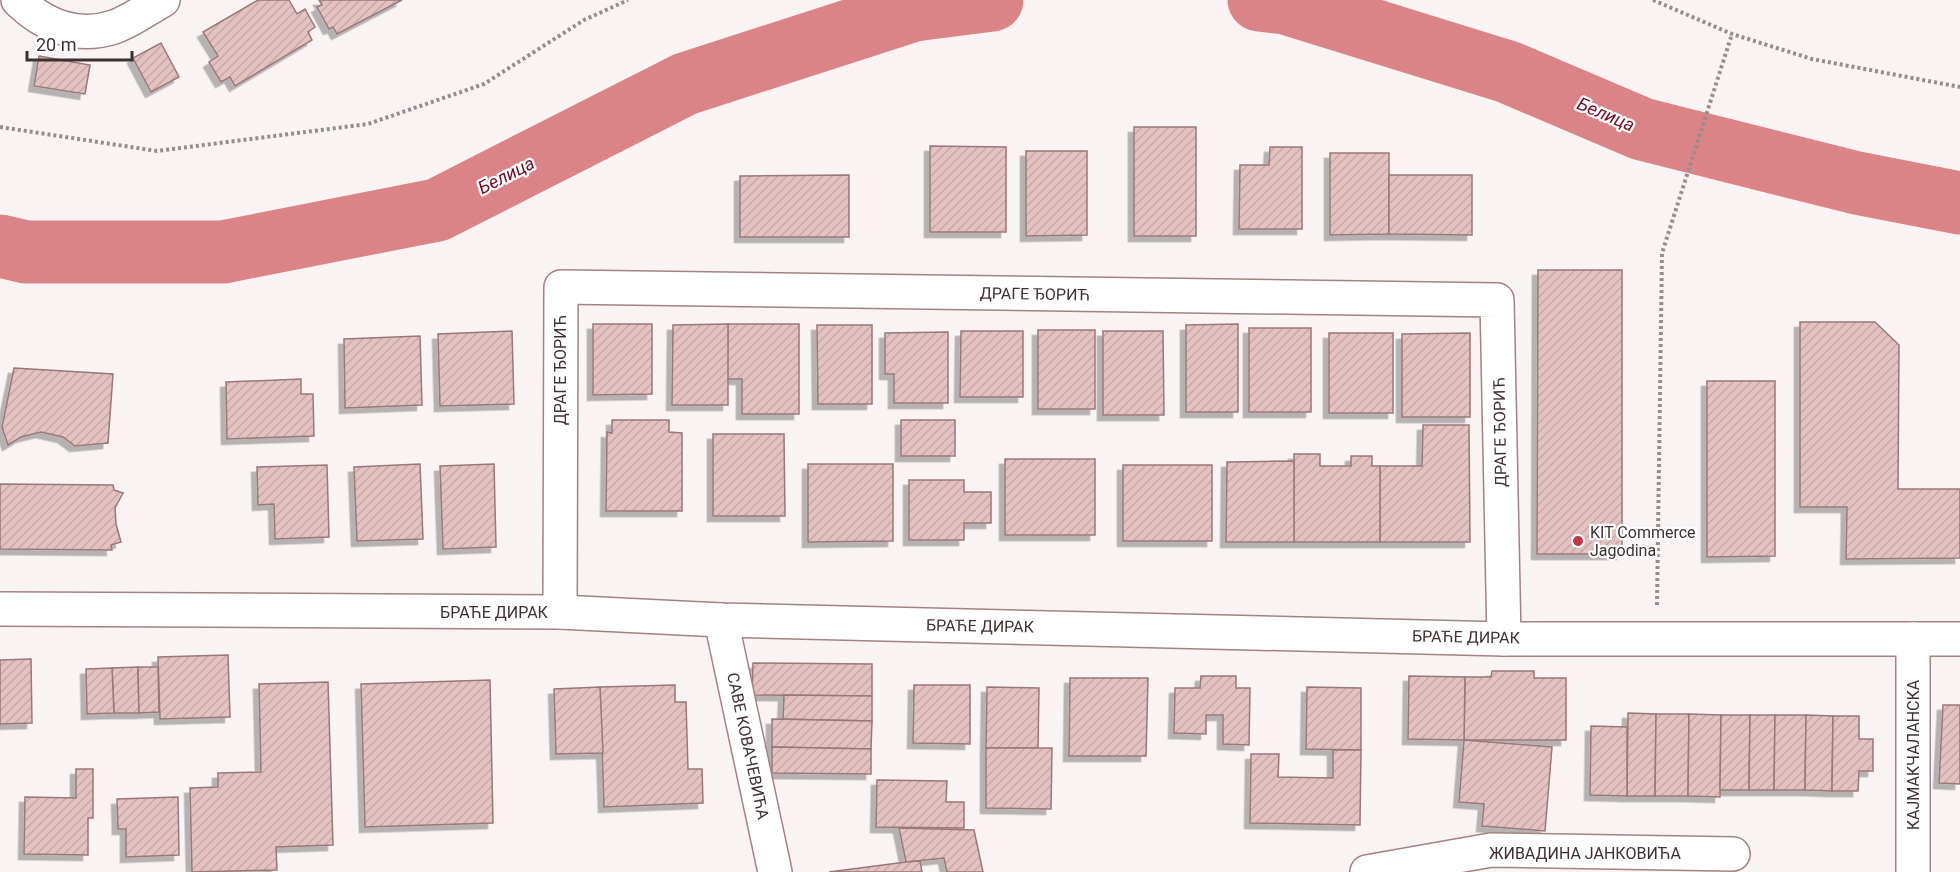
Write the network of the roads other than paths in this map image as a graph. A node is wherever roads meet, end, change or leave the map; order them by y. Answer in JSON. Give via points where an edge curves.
{"nodes":[{"id":1,"x":18,"y":0,"type":"edge"},
{"id":2,"x":163,"y":0,"type":"edge"},
{"id":3,"x":0,"y":609,"type":"edge"},
{"id":4,"x":560,"y":612,"type":"junction"},
{"id":5,"x":721,"y":620,"type":"junction"},
{"id":6,"x":1504,"y":639,"type":"junction"},
{"id":7,"x":1913,"y":639,"type":"junction"},
{"id":8,"x":1960,"y":639,"type":"edge"},
{"id":9,"x":1733,"y":854,"type":"dead end"},
{"id":10,"x":1494,"y":861,"type":"edge"},
{"id":11,"x":775,"y":872,"type":"edge"},
{"id":12,"x":1367,"y":872,"type":"edge"},
{"id":13,"x":1913,"y":872,"type":"edge"}],
"edges":[{"from":1,"to":2,"type":"street","via":[[54,26],[79,33],[114,27]]},
{"from":3,"to":4,"type":"street","name":"БРАЋЕ ДИРАК"},
{"from":4,"to":5,"type":"street","name":"БРАЋЕ ДИРАК"},
{"from":4,"to":6,"type":"street","name":"ДРАГЕ ЂОРИЋ","via":[[561,287],[1497,300]]},
{"from":5,"to":6,"type":"street","name":"БРАЋЕ ДИРАК"},
{"from":5,"to":11,"type":"street","name":"САВЕ КОВАЧЕВИЋА"},
{"from":6,"to":7,"type":"street","name":"БРАЋЕ ДИРАК"},
{"from":7,"to":8,"type":"street","name":"БРАЋЕ ДИРАК"},
{"from":7,"to":13,"type":"street","name":"КАЈМАКЧАЛАНСКА"},
{"from":9,"to":10,"type":"street","name":"ЖИВАДИНА ЈАНКОВИЋА"},
{"from":10,"to":12,"type":"street","name":"ЖИВАДИНА ЈАНКОВИЋА"}]}
